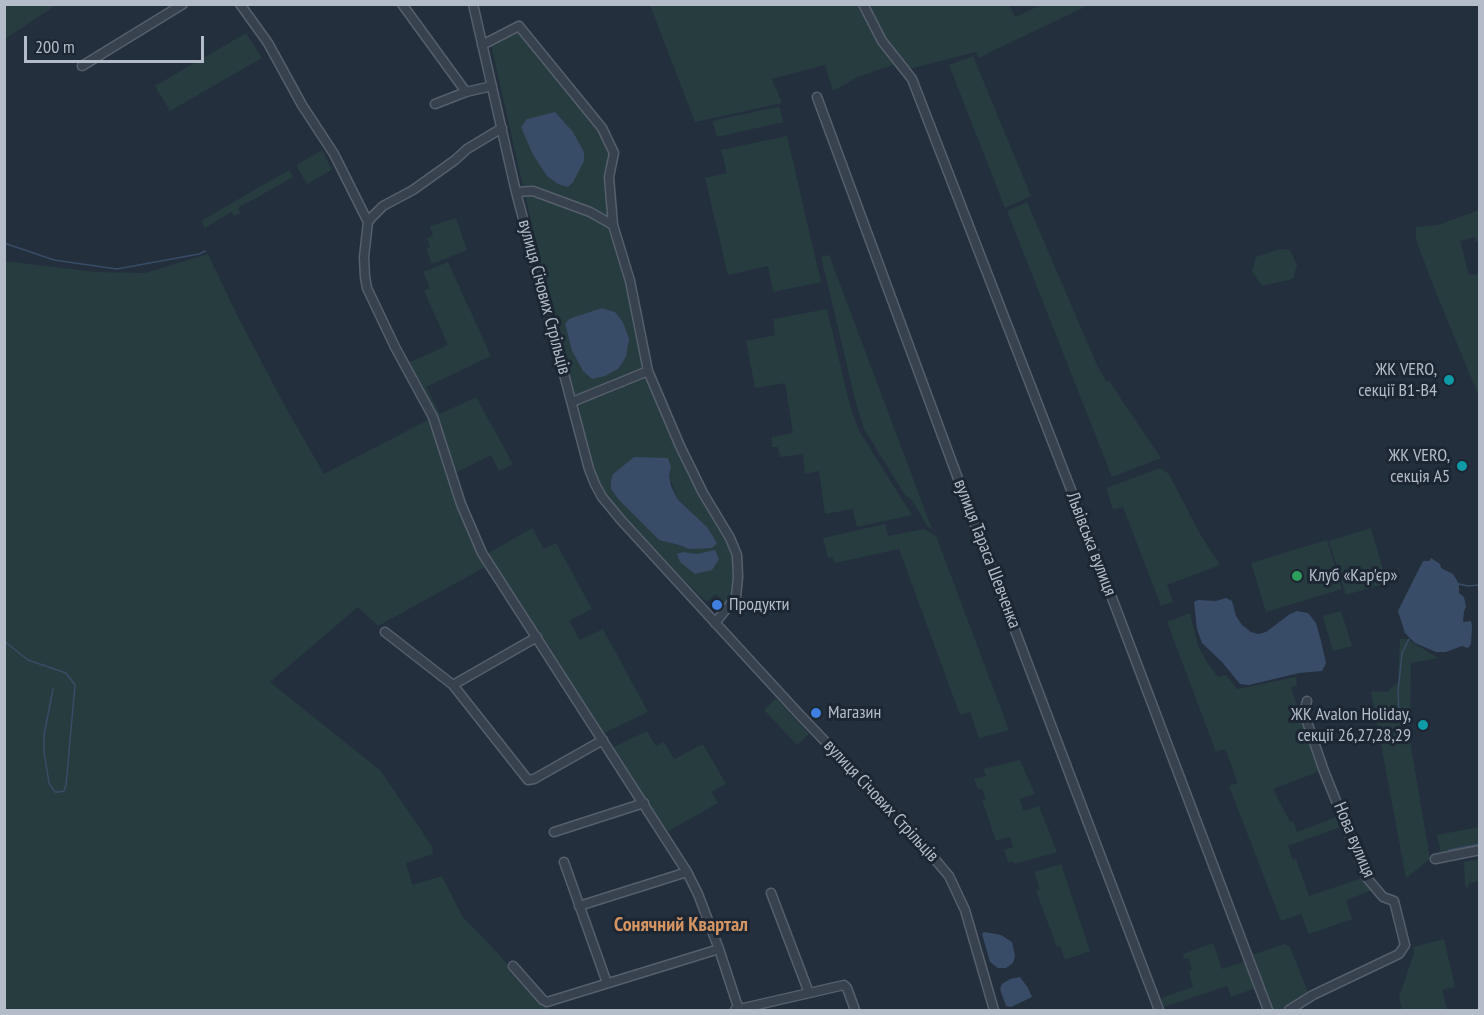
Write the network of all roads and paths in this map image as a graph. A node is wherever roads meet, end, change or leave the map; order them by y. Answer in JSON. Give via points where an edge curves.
{"nodes":[{"id":1,"x":183,"y":4,"type":"edge"},
{"id":2,"x":240,"y":4,"type":"edge"},
{"id":3,"x":402,"y":4,"type":"edge"},
{"id":4,"x":473,"y":4,"type":"edge"},
{"id":5,"x":863,"y":4,"type":"edge"},
{"id":6,"x":482,"y":45,"type":"junction"},
{"id":7,"x":82,"y":66,"type":"dead end"},
{"id":8,"x":492,"y":86,"type":"junction"},
{"id":9,"x":466,"y":92,"type":"junction"},
{"id":10,"x":817,"y":97,"type":"dead end"},
{"id":11,"x":435,"y":104,"type":"dead end"},
{"id":12,"x":502,"y":128,"type":"junction"},
{"id":13,"x":516,"y":192,"type":"junction"},
{"id":14,"x":368,"y":222,"type":"junction"},
{"id":15,"x":613,"y":225,"type":"junction"},
{"id":16,"x":648,"y":370,"type":"junction"},
{"id":17,"x":572,"y":402,"type":"junction"},
{"id":18,"x":715,"y":623,"type":"junction"},
{"id":19,"x":385,"y":632,"type":"dead end"},
{"id":20,"x":537,"y":637,"type":"junction"},
{"id":21,"x":453,"y":685,"type":"junction"},
{"id":22,"x":1307,"y":701,"type":"dead end"},
{"id":23,"x":603,"y":740,"type":"junction"},
{"id":24,"x":644,"y":803,"type":"junction"},
{"id":25,"x":554,"y":832,"type":"dead end"},
{"id":26,"x":1479,"y":850,"type":"edge"},
{"id":27,"x":1435,"y":859,"type":"dead end"},
{"id":28,"x":564,"y":862,"type":"dead end"},
{"id":29,"x":687,"y":872,"type":"junction"},
{"id":30,"x":771,"y":893,"type":"dead end"},
{"id":31,"x":579,"y":906,"type":"junction"},
{"id":32,"x":719,"y":949,"type":"junction"},
{"id":33,"x":513,"y":966,"type":"dead end"},
{"id":34,"x":607,"y":983,"type":"junction"},
{"id":35,"x":809,"y":993,"type":"junction"},
{"id":36,"x":738,"y":1010,"type":"edge"},
{"id":37,"x":855,"y":1011,"type":"edge"},
{"id":38,"x":994,"y":1011,"type":"edge"},
{"id":39,"x":1159,"y":1011,"type":"edge"},
{"id":40,"x":1268,"y":1011,"type":"edge"},
{"id":41,"x":1289,"y":1011,"type":"edge"}],
"edges":[{"from":1,"to":7,"type":"street"},
{"from":2,"to":14,"type":"street","via":[[268,43],[334,154]]},
{"from":3,"to":9,"type":"street"},
{"from":4,"to":6,"type":"street","name":"вулиця Січових Стрільців"},
{"from":5,"to":40,"type":"street","name":"Львівська вулиця","via":[[882,41],[912,79]]},
{"from":6,"to":8,"type":"street","name":"вулиця Січових Стрільців"},
{"from":6,"to":15,"type":"street","via":[[519,26],[602,128],[614,153],[609,177]]},
{"from":8,"to":9,"type":"street"},
{"from":8,"to":12,"type":"street","name":"вулиця Січових Стрільців"},
{"from":9,"to":11,"type":"street"},
{"from":10,"to":39,"type":"street","name":"вулиця Тараса Шевченка"},
{"from":12,"to":13,"type":"street","name":"вулиця Січових Стрільців"},
{"from":12,"to":14,"type":"street","via":[[413,190],[383,206]]},
{"from":13,"to":15,"type":"street","name":"вулиця Січових Стрільців","via":[[533,191]]},
{"from":13,"to":17,"type":"street","name":"вулиця Січових Стрільців"},
{"from":14,"to":20,"type":"street","via":[[364,267],[367,288],[433,417],[482,554]]},
{"from":15,"to":16,"type":"street","via":[[630,281]]},
{"from":16,"to":17,"type":"street","name":"вулиця Січових Стрільців"},
{"from":16,"to":18,"type":"street","via":[[684,456],[737,555],[736,597]]},
{"from":17,"to":18,"type":"street","name":"вулиця Січових Стрільців","via":[[589,469],[602,497]]},
{"from":18,"to":38,"type":"street","name":"вулиця Січових Стрільців","via":[[949,876],[965,910]]},
{"from":19,"to":21,"type":"street"},
{"from":20,"to":21,"type":"street"},
{"from":20,"to":23,"type":"street"},
{"from":21,"to":23,"type":"street","via":[[528,780]]},
{"from":22,"to":41,"type":"street","name":"Нова вулиця","via":[[1304,713],[1324,771],[1367,878],[1383,897],[1395,901],[1405,945],[1399,954],[1313,995]]},
{"from":23,"to":24,"type":"street"},
{"from":24,"to":25,"type":"street"},
{"from":24,"to":29,"type":"street"},
{"from":26,"to":27,"type":"street"},
{"from":28,"to":31,"type":"street"},
{"from":29,"to":31,"type":"street"},
{"from":29,"to":32,"type":"street"},
{"from":30,"to":35,"type":"street"},
{"from":31,"to":34,"type":"street"},
{"from":32,"to":34,"type":"street"},
{"from":32,"to":36,"type":"street"},
{"from":33,"to":34,"type":"street","via":[[547,1002]]},
{"from":35,"to":36,"type":"street"},
{"from":35,"to":37,"type":"street","via":[[845,986]]}]}
